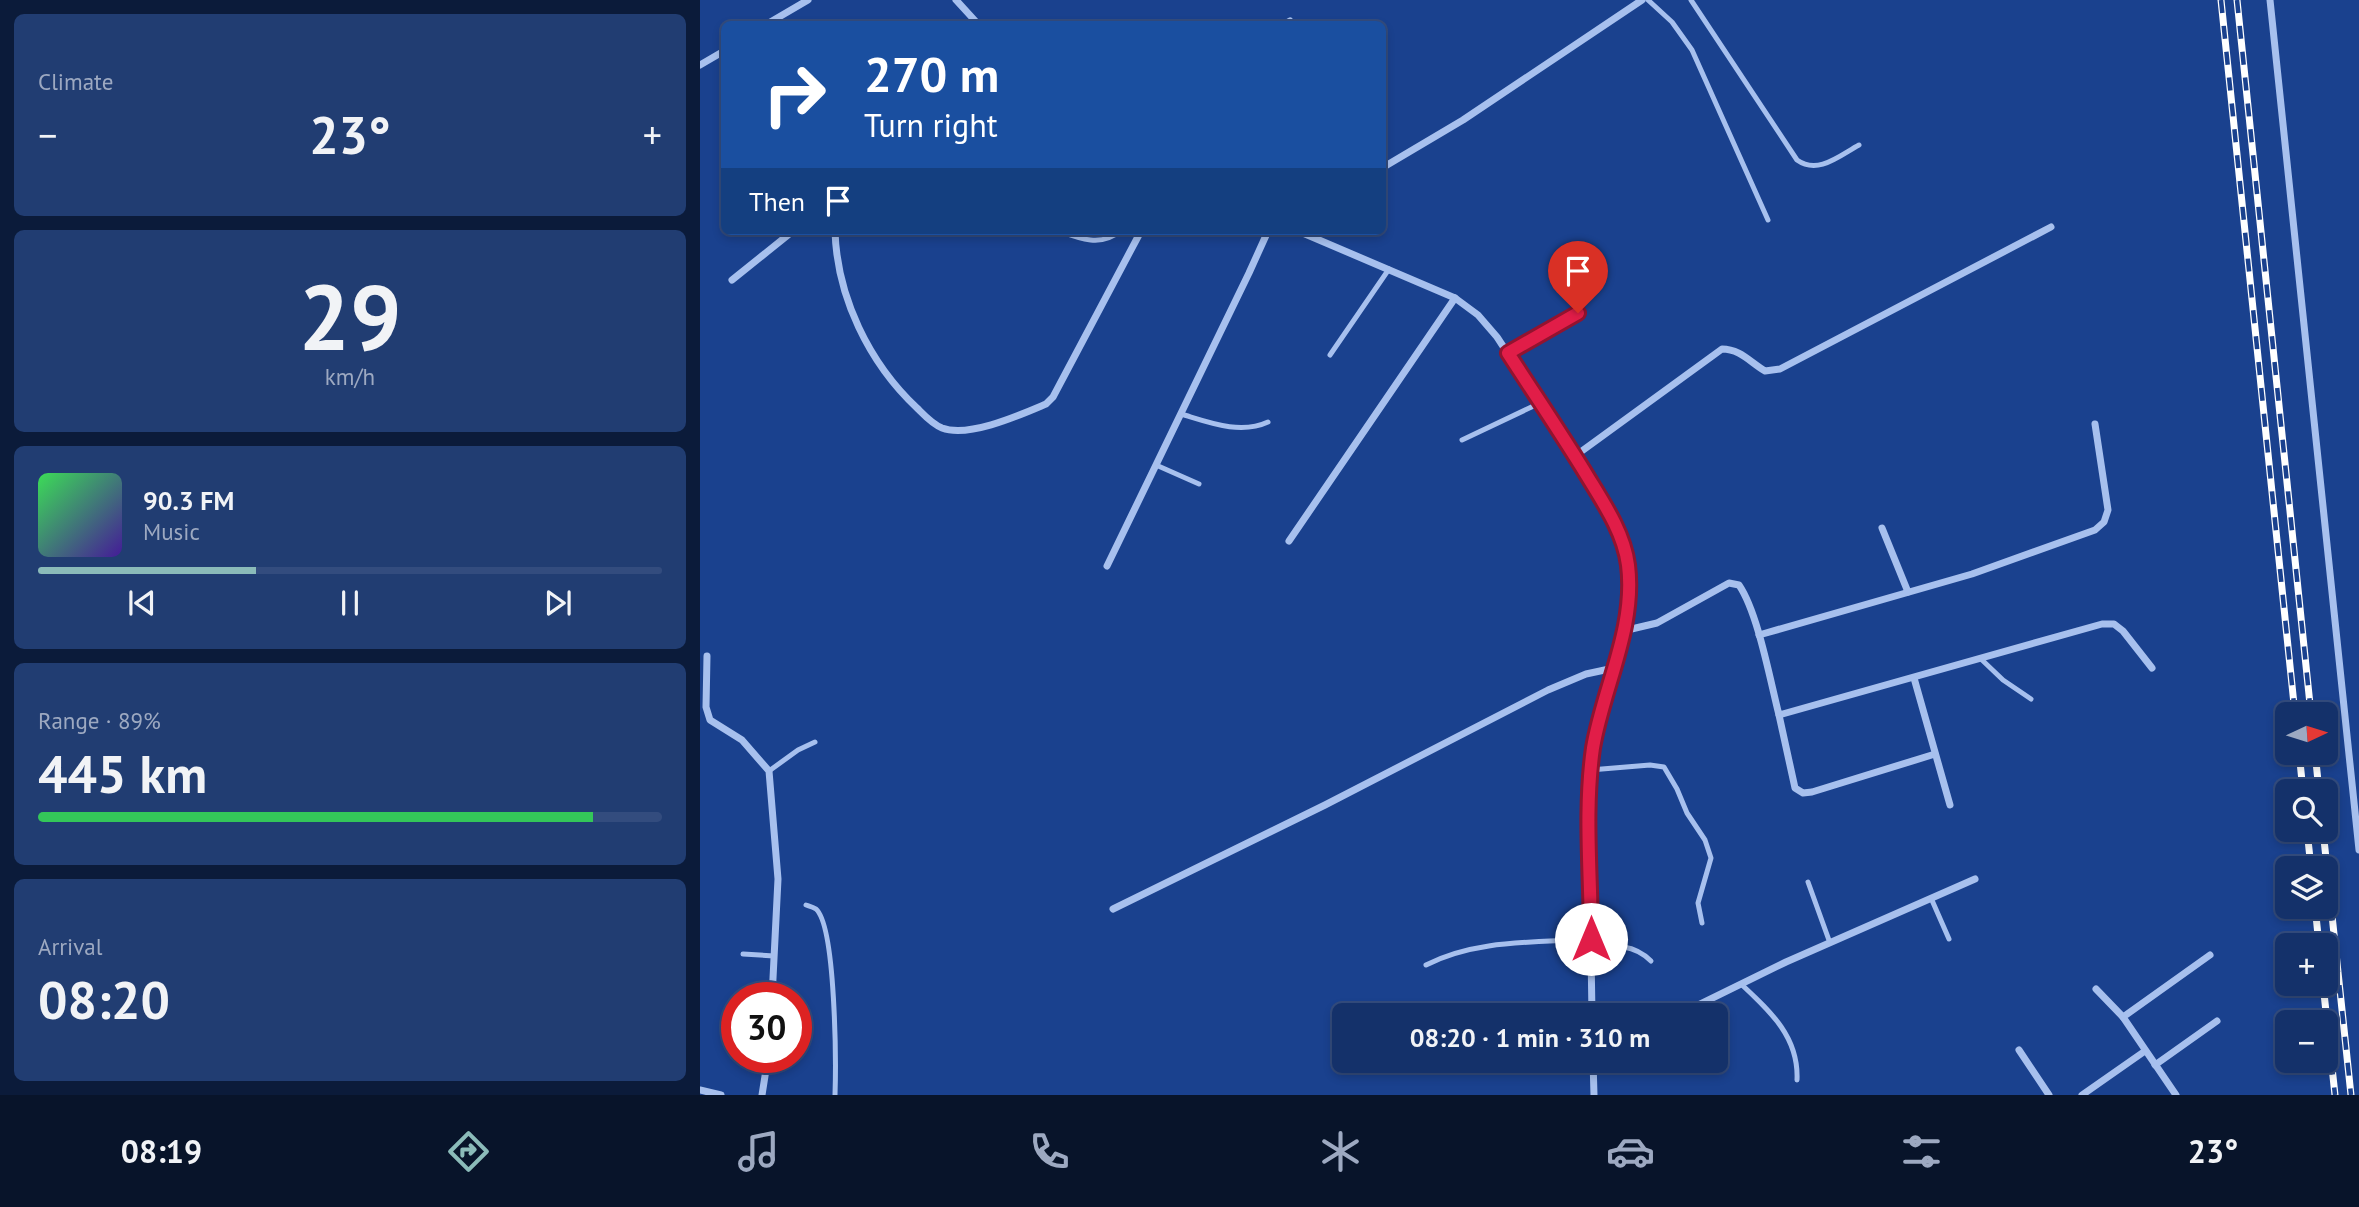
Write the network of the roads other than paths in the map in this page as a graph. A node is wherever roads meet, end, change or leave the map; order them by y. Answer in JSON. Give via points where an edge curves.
{"nodes":[{"id":1,"x":808,"y":0,"type":"edge"},
{"id":2,"x":956,"y":0,"type":"edge"},
{"id":3,"x":1642,"y":0,"type":"edge"},
{"id":4,"x":1648,"y":0,"type":"edge"},
{"id":5,"x":1691,"y":0,"type":"edge"},
{"id":6,"x":2270,"y":0,"type":"edge"},
{"id":7,"x":772,"y":21,"type":"edge"},
{"id":8,"x":975,"y":21,"type":"edge"},
{"id":9,"x":721,"y":53,"type":"edge"},
{"id":10,"x":700,"y":65,"type":"edge"},
{"id":11,"x":1859,"y":145,"type":"dead end"},
{"id":12,"x":1386,"y":166,"type":"edge"},
{"id":13,"x":1768,"y":220,"type":"dead end"},
{"id":14,"x":2051,"y":227,"type":"dead end"},
{"id":15,"x":788,"y":235,"type":"edge"},
{"id":16,"x":835,"y":235,"type":"edge"},
{"id":17,"x":1070,"y":235,"type":"edge"},
{"id":18,"x":1116,"y":235,"type":"edge"},
{"id":19,"x":1139,"y":235,"type":"edge"},
{"id":20,"x":1266,"y":235,"type":"edge"},
{"id":21,"x":1313,"y":235,"type":"edge"},
{"id":22,"x":1389,"y":270,"type":"junction"},
{"id":23,"x":732,"y":280,"type":"dead end"},
{"id":24,"x":1455,"y":298,"type":"junction"},
{"id":25,"x":1578,"y":313,"type":"dead end"},
{"id":26,"x":1508,"y":353,"type":"junction"},
{"id":27,"x":1331,"y":355,"type":"dead end"},
{"id":28,"x":1540,"y":402,"type":"junction"},
{"id":29,"x":1181,"y":414,"type":"junction"},
{"id":30,"x":1268,"y":422,"type":"dead end"},
{"id":31,"x":2095,"y":424,"type":"dead end"},
{"id":32,"x":1462,"y":440,"type":"dead end"},
{"id":33,"x":1575,"y":456,"type":"junction"},
{"id":34,"x":1156,"y":465,"type":"junction"},
{"id":35,"x":1199,"y":484,"type":"dead end"},
{"id":36,"x":1882,"y":528,"type":"dead end"},
{"id":37,"x":1289,"y":541,"type":"dead end"},
{"id":38,"x":1107,"y":566,"type":"dead end"},
{"id":39,"x":1908,"y":592,"type":"junction"},
{"id":40,"x":1623,"y":631,"type":"junction"},
{"id":41,"x":1759,"y":635,"type":"junction"},
{"id":42,"x":707,"y":656,"type":"dead end"},
{"id":43,"x":1981,"y":659,"type":"junction"},
{"id":44,"x":1614,"y":668,"type":"junction"},
{"id":45,"x":2152,"y":668,"type":"dead end"},
{"id":46,"x":1914,"y":678,"type":"junction"},
{"id":47,"x":2031,"y":699,"type":"dead end"},
{"id":48,"x":1779,"y":715,"type":"junction"},
{"id":49,"x":815,"y":742,"type":"dead end"},
{"id":50,"x":1935,"y":754,"type":"junction"},
{"id":51,"x":1590,"y":770,"type":"junction"},
{"id":52,"x":769,"y":771,"type":"junction"},
{"id":53,"x":1950,"y":805,"type":"dead end"},
{"id":54,"x":2358,"y":831,"type":"edge"},
{"id":55,"x":2359,"y":850,"type":"edge"},
{"id":56,"x":1975,"y":879,"type":"dead end"},
{"id":57,"x":1808,"y":882,"type":"dead end"},
{"id":58,"x":1931,"y":898,"type":"junction"},
{"id":59,"x":806,"y":905,"type":"dead end"},
{"id":60,"x":1113,"y":909,"type":"dead end"},
{"id":61,"x":1702,"y":923,"type":"dead end"},
{"id":62,"x":1591,"y":939,"type":"junction"},
{"id":63,"x":1949,"y":940,"type":"dead end"},
{"id":64,"x":1830,"y":943,"type":"junction"},
{"id":65,"x":1591,"y":948,"type":"junction"},
{"id":66,"x":743,"y":954,"type":"dead end"},
{"id":67,"x":2210,"y":955,"type":"dead end"},
{"id":68,"x":774,"y":956,"type":"junction"},
{"id":69,"x":1651,"y":961,"type":"dead end"},
{"id":70,"x":1426,"y":965,"type":"dead end"},
{"id":71,"x":773,"y":982,"type":"edge"},
{"id":72,"x":1741,"y":984,"type":"junction"},
{"id":73,"x":2096,"y":989,"type":"dead end"},
{"id":74,"x":1592,"y":1003,"type":"edge"},
{"id":75,"x":1702,"y":1003,"type":"edge"},
{"id":76,"x":2123,"y":1017,"type":"junction"},
{"id":77,"x":2217,"y":1020,"type":"dead end"},
{"id":78,"x":2019,"y":1050,"type":"dead end"},
{"id":79,"x":2146,"y":1051,"type":"junction"},
{"id":80,"x":2155,"y":1065,"type":"junction"},
{"id":81,"x":765,"y":1073,"type":"edge"},
{"id":82,"x":1593,"y":1073,"type":"edge"},
{"id":83,"x":1797,"y":1080,"type":"dead end"},
{"id":84,"x":705,"y":1092,"type":"edge"},
{"id":85,"x":721,"y":1095,"type":"edge"},
{"id":86,"x":762,"y":1095,"type":"edge"},
{"id":87,"x":835,"y":1095,"type":"edge"},
{"id":88,"x":1594,"y":1095,"type":"edge"},
{"id":89,"x":2049,"y":1095,"type":"edge"},
{"id":90,"x":2082,"y":1095,"type":"edge"},
{"id":91,"x":2176,"y":1095,"type":"edge"}],
"edges":[{"from":1,"to":7,"type":"street"},
{"from":2,"to":8,"type":"street"},
{"from":3,"to":12,"type":"street","via":[[1463,120]]},
{"from":4,"to":13,"type":"lane","via":[[1692,50]]},
{"from":5,"to":11,"type":"lane","via":[[1797,160],[1818,167]]},
{"from":6,"to":54,"type":"street"},
{"from":9,"to":10,"type":"street"},
{"from":14,"to":33,"type":"street","via":[[1780,369],[1765,370],[1740,353],[1722,349]]},
{"from":15,"to":23,"type":"street"},
{"from":16,"to":19,"type":"street","via":[[846,294],[879,365],[932,422],[957,430],[987,426],[1037,408],[1053,397]]},
{"from":17,"to":18,"type":"lane","via":[[1110,240]]},
{"from":20,"to":29,"type":"street"},
{"from":21,"to":22,"type":"street"},
{"from":22,"to":24,"type":"street"},
{"from":22,"to":27,"type":"lane"},
{"from":24,"to":26,"type":"street","via":[[1478,315]]},
{"from":24,"to":37,"type":"street"},
{"from":25,"to":26,"type":"lane"},
{"from":26,"to":28,"type":"street"},
{"from":28,"to":32,"type":"lane"},
{"from":28,"to":33,"type":"street"},
{"from":29,"to":30,"type":"lane","via":[[1237,428]]},
{"from":29,"to":34,"type":"street"},
{"from":31,"to":39,"type":"street","via":[[2108,510],[2104,522],[2095,530],[1972,574]]},
{"from":33,"to":40,"type":"street","via":[[1621,537],[1628,566]]},
{"from":34,"to":35,"type":"lane"},
{"from":34,"to":38,"type":"street"},
{"from":36,"to":39,"type":"street"},
{"from":39,"to":41,"type":"street"},
{"from":40,"to":41,"type":"street","via":[[1657,624],[1729,583],[1739,585],[1745,593]]},
{"from":40,"to":44,"type":"street"},
{"from":41,"to":48,"type":"street"},
{"from":42,"to":52,"type":"street","via":[[710,720],[742,740]]},
{"from":43,"to":45,"type":"street","via":[[2114,624]]},
{"from":43,"to":46,"type":"street"},
{"from":43,"to":47,"type":"lane"},
{"from":44,"to":51,"type":"street"},
{"from":44,"to":60,"type":"street","via":[[1548,690]]},
{"from":46,"to":48,"type":"street"},
{"from":46,"to":50,"type":"street"},
{"from":48,"to":50,"type":"street","via":[[1795,788],[1803,793]]},
{"from":49,"to":52,"type":"lane"},
{"from":50,"to":53,"type":"street"},
{"from":51,"to":61,"type":"lane","via":[[1664,767],[1711,858],[1698,902]]},
{"from":51,"to":62,"type":"street"},
{"from":52,"to":68,"type":"street","via":[[778,879]]},
{"from":54,"to":55,"type":"street"},
{"from":56,"to":58,"type":"street"},
{"from":57,"to":64,"type":"lane"},
{"from":58,"to":63,"type":"lane"},
{"from":58,"to":64,"type":"street"},
{"from":59,"to":87,"type":"lane","via":[[816,909],[828,943]]},
{"from":62,"to":65,"type":"street"},
{"from":62,"to":70,"type":"lane","via":[[1468,948]]},
{"from":64,"to":72,"type":"street"},
{"from":65,"to":69,"type":"lane","via":[[1628,946]]},
{"from":65,"to":74,"type":"street"},
{"from":66,"to":68,"type":"lane"},
{"from":67,"to":76,"type":"street"},
{"from":68,"to":71,"type":"street"},
{"from":72,"to":75,"type":"street"},
{"from":72,"to":83,"type":"lane","via":[[1774,1014],[1795,1051]]},
{"from":73,"to":76,"type":"street"},
{"from":76,"to":79,"type":"street"},
{"from":77,"to":80,"type":"street"},
{"from":78,"to":89,"type":"street"},
{"from":79,"to":80,"type":"street"},
{"from":79,"to":90,"type":"street"},
{"from":80,"to":91,"type":"street"},
{"from":81,"to":86,"type":"street"},
{"from":82,"to":88,"type":"street"},
{"from":84,"to":85,"type":"street"}]}
